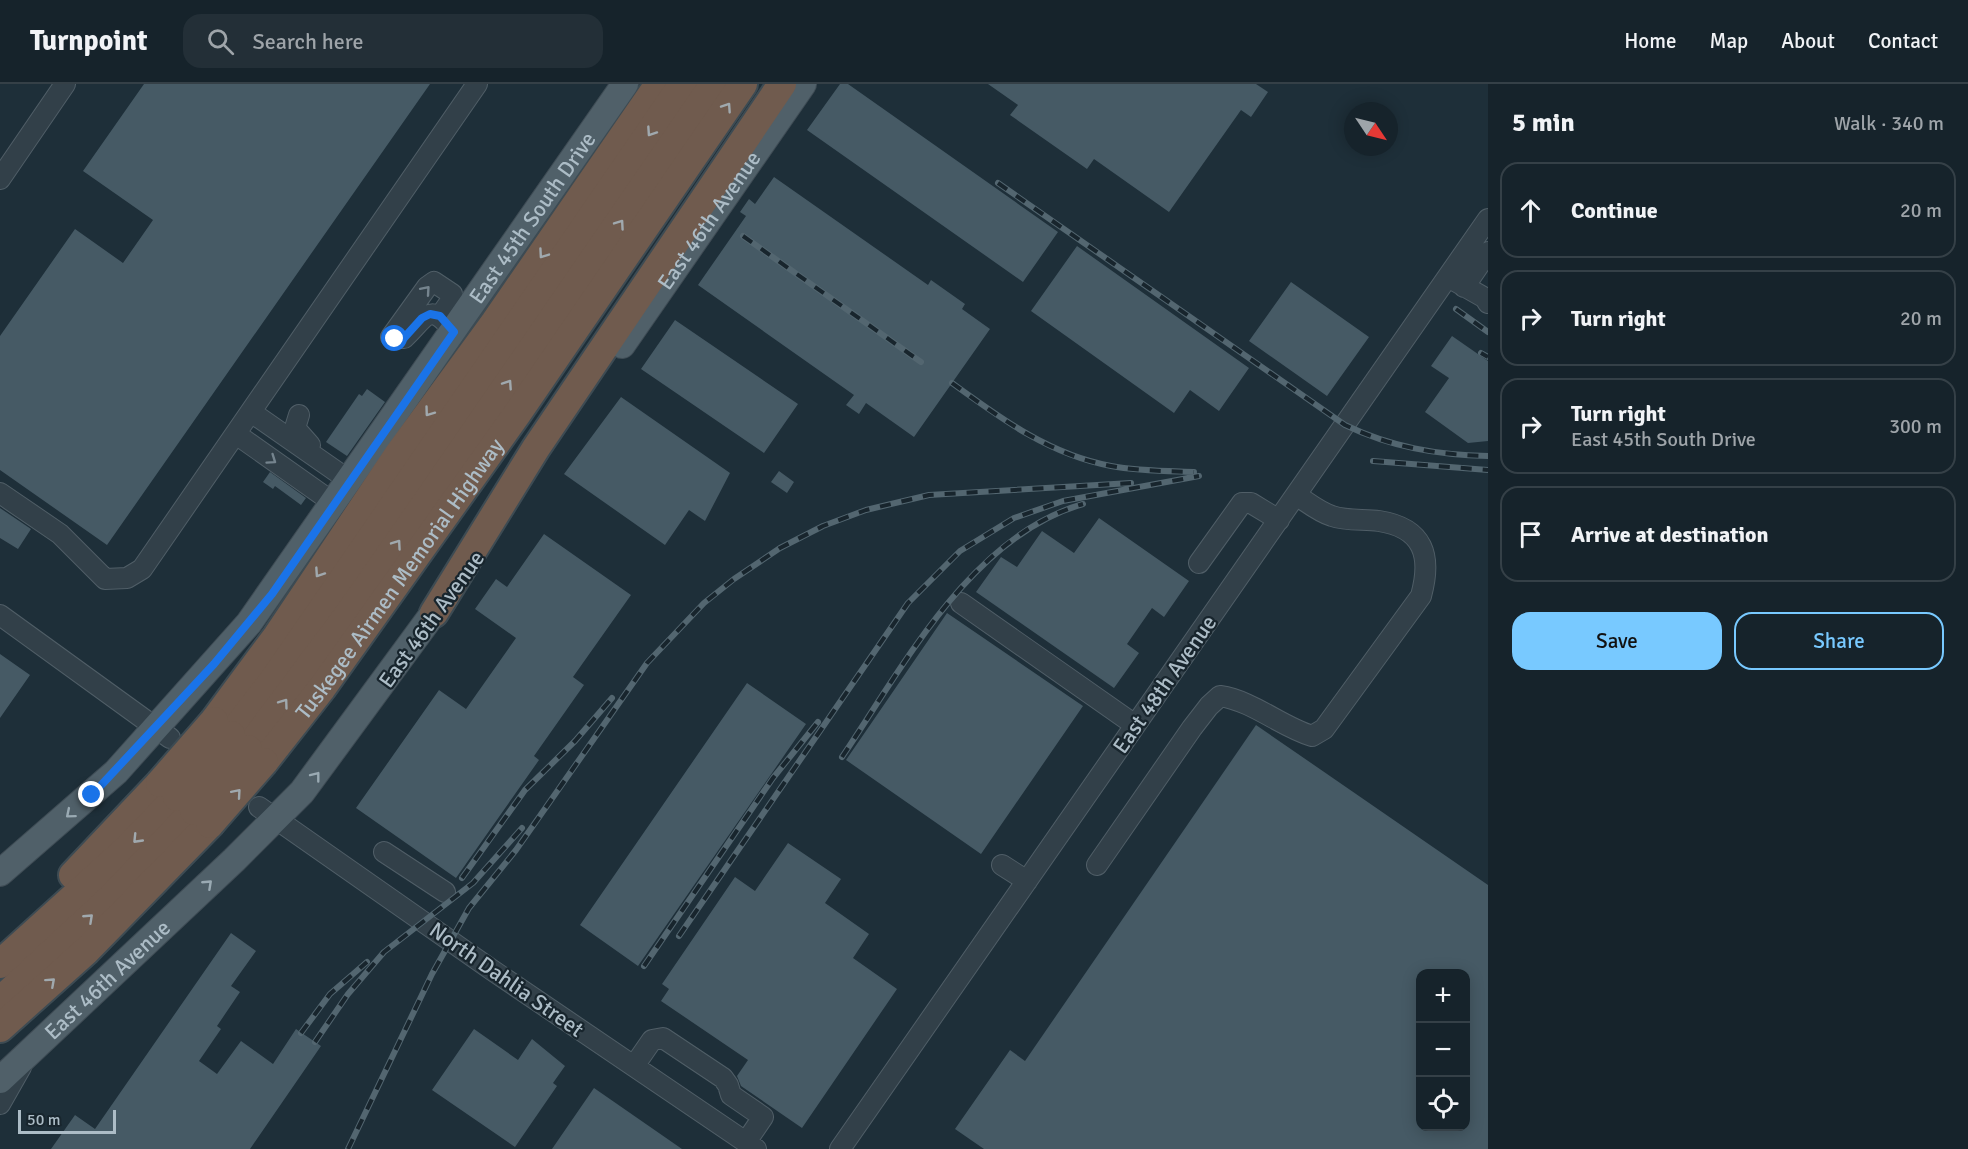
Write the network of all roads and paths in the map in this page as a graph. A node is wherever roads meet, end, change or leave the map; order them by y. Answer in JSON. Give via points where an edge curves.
{"nodes":[{"id":1,"x":65,"y":84,"type":"edge"},
{"id":2,"x":477,"y":84,"type":"edge"},
{"id":3,"x":624,"y":84,"type":"edge"},
{"id":4,"x":642,"y":84,"type":"edge"},
{"id":5,"x":659,"y":84,"type":"edge"},
{"id":6,"x":683,"y":84,"type":"edge"},
{"id":7,"x":714,"y":84,"type":"edge"},
{"id":8,"x":743,"y":84,"type":"edge"},
{"id":9,"x":782,"y":84,"type":"edge"},
{"id":10,"x":803,"y":84,"type":"edge"},
{"id":11,"x":0,"y":179,"type":"edge"},
{"id":12,"x":588,"y":189,"type":"junction"},
{"id":13,"x":1488,"y":219,"type":"edge"},
{"id":14,"x":1488,"y":252,"type":"edge"},
{"id":15,"x":1456,"y":282,"type":"junction"},
{"id":16,"x":1487,"y":300,"type":"edge"},
{"id":17,"x":447,"y":324,"type":"junction"},
{"id":18,"x":564,"y":347,"type":"junction"},
{"id":19,"x":251,"y":412,"type":"junction"},
{"id":20,"x":299,"y":415,"type":"dead end"},
{"id":21,"x":236,"y":434,"type":"junction"},
{"id":22,"x":325,"y":464,"type":"junction"},
{"id":23,"x":350,"y":481,"type":"junction"},
{"id":24,"x":309,"y":485,"type":"junction"},
{"id":25,"x":0,"y":493,"type":"edge"},
{"id":26,"x":1296,"y":495,"type":"junction"},
{"id":27,"x":335,"y":504,"type":"junction"},
{"id":28,"x":1279,"y":519,"type":"junction"},
{"id":29,"x":1199,"y":563,"type":"dead end"},
{"id":30,"x":961,"y":603,"type":"dead end"},
{"id":31,"x":434,"y":613,"type":"junction"},
{"id":32,"x":0,"y":615,"type":"edge"},
{"id":33,"x":1135,"y":725,"type":"junction"},
{"id":34,"x":162,"y":732,"type":"junction"},
{"id":35,"x":239,"y":742,"type":"junction"},
{"id":36,"x":185,"y":804,"type":"junction"},
{"id":37,"x":268,"y":813,"type":"junction"},
{"id":38,"x":384,"y":852,"type":"dead end"},
{"id":39,"x":1097,"y":864,"type":"dead end"},
{"id":40,"x":1002,"y":865,"type":"dead end"},
{"id":41,"x":0,"y":873,"type":"edge"},
{"id":42,"x":1027,"y":881,"type":"junction"},
{"id":43,"x":445,"y":892,"type":"dead end"},
{"id":44,"x":0,"y":942,"type":"edge"},
{"id":45,"x":0,"y":964,"type":"edge"},
{"id":46,"x":2,"y":1019,"type":"edge"},
{"id":47,"x":30,"y":1052,"type":"junction"},
{"id":48,"x":634,"y":1066,"type":"junction"},
{"id":49,"x":0,"y":1080,"type":"edge"},
{"id":50,"x":0,"y":1104,"type":"edge"},
{"id":51,"x":751,"y":1145,"type":"edge"},
{"id":52,"x":840,"y":1149,"type":"edge"}],
"edges":[{"from":1,"to":11,"type":"street"},
{"from":2,"to":19,"type":"street"},
{"from":3,"to":17,"type":"main road","name":"East 45th South Drive"},
{"from":4,"to":12,"type":"highway","via":[[614,129]]},
{"from":5,"to":12,"type":"highway","name":"Tuskegee Airmen Memorial Highway"},
{"from":6,"to":35,"type":"highway","one_way":true,"via":[[275,678]]},
{"from":35,"to":7,"type":"highway","one_way":true,"via":[[363,594]]},
{"from":18,"to":8,"type":"highway","name":"Tuskegee Airmen Memorial Highway","one_way":true},
{"from":9,"to":18,"type":"highway","via":[[611,303]]},
{"from":9,"to":31,"type":"highway","via":[[536,448]]},
{"from":10,"to":31,"type":"main road","name":"East 46th Avenue"},
{"from":12,"to":35,"type":"highway","name":"Tuskegee Airmen Memorial Highway","one_way":true,"via":[[398,455],[278,636]]},
{"from":13,"to":15,"type":"street","name":"East 48th Avenue"},
{"from":14,"to":15,"type":"street"},
{"from":15,"to":16,"type":"street"},
{"from":15,"to":26,"type":"street","name":"East 48th Avenue"},
{"from":17,"to":17,"type":"street","one_way":true,"via":[[428,314],[404,338],[391,337],[434,282],[452,294]]},
{"from":17,"to":23,"type":"main road","name":"East 45th South Drive"},
{"from":18,"to":35,"type":"highway","name":"Tuskegee Airmen Memorial Highway","via":[[322,688]]},
{"from":19,"to":21,"type":"street"},
{"from":19,"to":22,"type":"street"},
{"from":20,"to":22,"type":"street","via":[[294,424],[296,431]]},
{"from":21,"to":24,"type":"street","one_way":true},
{"from":21,"to":25,"type":"street","via":[[149,561],[127,578],[105,579],[60,534]]},
{"from":22,"to":23,"type":"street"},
{"from":22,"to":24,"type":"street"},
{"from":23,"to":27,"type":"main road","name":"East 45th South Drive"},
{"from":24,"to":27,"type":"street"},
{"from":26,"to":28,"type":"street","name":"East 48th Avenue"},
{"from":26,"to":39,"type":"street","via":[[1333,517],[1381,522],[1403,528],[1418,540],[1426,557],[1421,596],[1324,729],[1312,736],[1290,729],[1238,699],[1220,696],[1192,728]]},
{"from":27,"to":34,"type":"main road","name":"East 45th South Drive","via":[[249,623]]},
{"from":28,"to":29,"type":"street","via":[[1251,503],[1242,503]]},
{"from":28,"to":33,"type":"street","name":"East 48th Avenue"},
{"from":30,"to":33,"type":"street"},
{"from":37,"to":31,"type":"main road","name":"East 46th Avenue","one_way":true,"via":[[327,762]]},
{"from":32,"to":34,"type":"street"},
{"from":33,"to":42,"type":"street","name":"East 48th Avenue"},
{"from":34,"to":41,"type":"main road","name":"East 45th South Drive","one_way":true},
{"from":36,"to":35,"type":"highway","name":"Tuskegee Airmen Memorial Highway","one_way":true,"bridge":true},
{"from":35,"to":36,"type":"highway","name":"Tuskegee Airmen Memorial Highway","bridge":true},
{"from":36,"to":44,"type":"highway","name":"Tuskegee Airmen Memorial Highway","via":[[50,898]]},
{"from":36,"to":45,"type":"highway","one_way":true,"via":[[129,847]]},
{"from":46,"to":36,"type":"highway","name":"Tuskegee Airmen Memorial Highway","one_way":true,"via":[[86,951]]},
{"from":47,"to":37,"type":"main road","name":"East 46th Avenue","one_way":true},
{"from":37,"to":48,"type":"street","name":"North Dahlia Street"},
{"from":38,"to":43,"type":"street"},
{"from":40,"to":42,"type":"street"},
{"from":42,"to":52,"type":"street","name":"East 48th Avenue"},
{"from":47,"to":49,"type":"main road"},
{"from":47,"to":50,"type":"street","name":"East 46th Avenue"},
{"from":48,"to":51,"type":"street","name":"North Dahlia Street"},
{"from":48,"to":51,"type":"street","via":[[652,1040],[663,1038],[713,1071],[728,1084],[731,1095],[763,1117]]}]}
